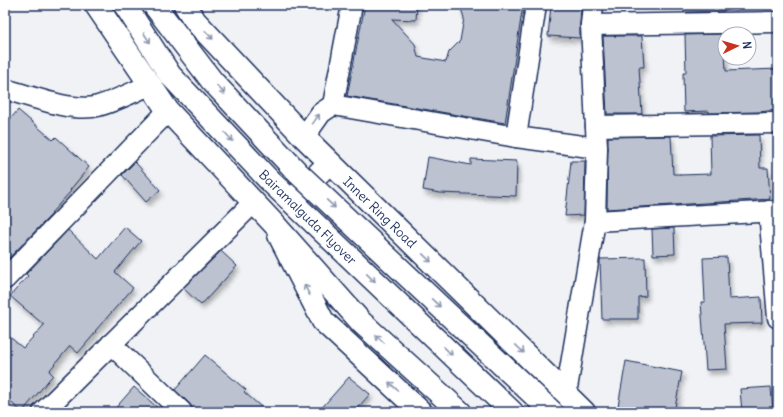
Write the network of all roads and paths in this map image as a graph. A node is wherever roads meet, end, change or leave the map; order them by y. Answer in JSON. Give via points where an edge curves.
{"nodes":[{"id":1,"x":96,"y":5,"type":"edge"},
{"id":2,"x":126,"y":5,"type":"edge"},
{"id":3,"x":154,"y":5,"type":"edge"},
{"id":4,"x":185,"y":5,"type":"edge"},
{"id":5,"x":352,"y":5,"type":"edge"},
{"id":6,"x":536,"y":5,"type":"edge"},
{"id":7,"x":593,"y":5,"type":"edge"},
{"id":8,"x":778,"y":22,"type":"edge"},
{"id":9,"x":591,"y":25,"type":"junction"},
{"id":10,"x":150,"y":85,"type":"junction"},
{"id":11,"x":5,"y":88,"type":"edge"},
{"id":12,"x":333,"y":105,"type":"junction"},
{"id":13,"x":168,"y":111,"type":"junction"},
{"id":14,"x":778,"y":123,"type":"edge"},
{"id":15,"x":596,"y":126,"type":"junction"},
{"id":16,"x":304,"y":137,"type":"junction"},
{"id":17,"x":516,"y":137,"type":"junction"},
{"id":18,"x":597,"y":148,"type":"junction"},
{"id":19,"x":330,"y":163,"type":"junction"},
{"id":20,"x":290,"y":201,"type":"junction"},
{"id":21,"x":252,"y":203,"type":"junction"},
{"id":22,"x":773,"y":211,"type":"edge"},
{"id":23,"x":596,"y":221,"type":"junction"},
{"id":24,"x":275,"y":226,"type":"junction"},
{"id":25,"x":6,"y":275,"type":"edge"},
{"id":26,"x":778,"y":318,"type":"edge"},
{"id":27,"x":111,"y":344,"type":"junction"},
{"id":28,"x":566,"y":394,"type":"junction"},
{"id":29,"x":43,"y":412,"type":"edge"},
{"id":30,"x":182,"y":412,"type":"edge"},
{"id":31,"x":421,"y":412,"type":"edge"},
{"id":32,"x":460,"y":412,"type":"edge"},
{"id":33,"x":512,"y":412,"type":"edge"},
{"id":34,"x":552,"y":412,"type":"edge"},
{"id":35,"x":584,"y":412,"type":"edge"}],
"edges":[{"from":1,"to":10,"type":"main road"},
{"from":2,"to":20,"type":"main road","name":"Bairamalguda Flyover","one_way":true,"via":[[170,74]]},
{"from":3,"to":34,"type":"main road","one_way":true,"bridge":true,"via":[[212,81],[298,173]]},
{"from":4,"to":16,"type":"main road","name":"Inner Ring Road","one_way":true,"via":[[195,21]]},
{"from":5,"to":12,"type":"street"},
{"from":6,"to":17,"type":"street"},
{"from":7,"to":9,"type":"street"},
{"from":8,"to":9,"type":"street"},
{"from":9,"to":15,"type":"street"},
{"from":10,"to":11,"type":"street","via":[[88,108],[51,102]]},
{"from":10,"to":13,"type":"main road"},
{"from":16,"to":12,"type":"street","one_way":true,"via":[[321,113]]},
{"from":12,"to":17,"type":"street"},
{"from":13,"to":21,"type":"main road"},
{"from":13,"to":25,"type":"street"},
{"from":14,"to":15,"type":"street"},
{"from":15,"to":18,"type":"street"},
{"from":16,"to":19,"type":"main road","name":"Inner Ring Road"},
{"from":17,"to":18,"type":"street"},
{"from":18,"to":23,"type":"street"},
{"from":19,"to":20,"type":"main road"},
{"from":19,"to":28,"type":"main road","name":"Inner Ring Road","one_way":true},
{"from":20,"to":33,"type":"main road","name":"Bairamalguda Flyover","one_way":true},
{"from":21,"to":24,"type":"main road"},
{"from":21,"to":27,"type":"street"},
{"from":22,"to":23,"type":"street"},
{"from":22,"to":26,"type":"street"},
{"from":23,"to":28,"type":"street"},
{"from":31,"to":24,"type":"main road","one_way":true,"via":[[323,321]]},
{"from":32,"to":24,"type":"main road","one_way":true,"via":[[361,322]]},
{"from":27,"to":29,"type":"street"},
{"from":27,"to":30,"type":"street"},
{"from":28,"to":35,"type":"main road","name":"Inner Ring Road"}]}
